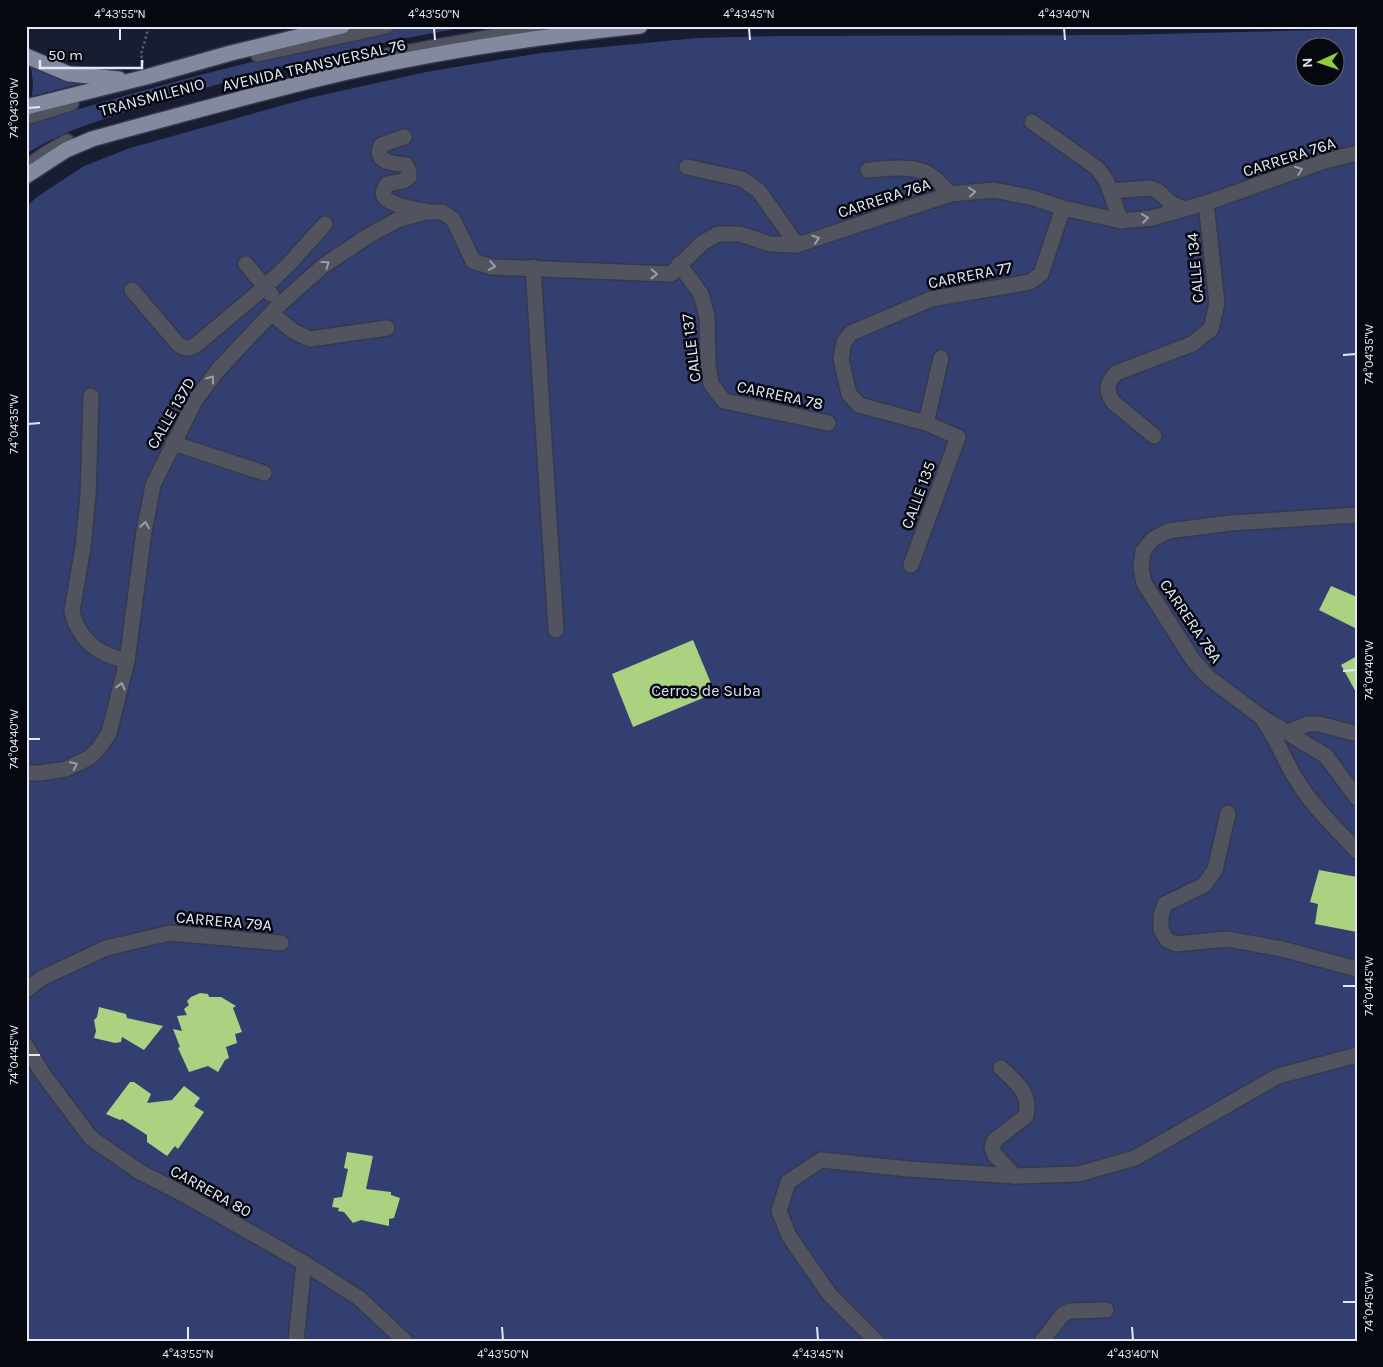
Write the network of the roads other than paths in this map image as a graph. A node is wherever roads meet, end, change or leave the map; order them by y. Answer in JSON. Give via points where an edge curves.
{"nodes":[{"id":1,"x":342,"y":26,"type":"edge"},
{"id":2,"x":386,"y":26,"type":"edge"},
{"id":3,"x":560,"y":26,"type":"edge"},
{"id":4,"x":640,"y":26,"type":"edge"},
{"id":5,"x":26,"y":56,"type":"edge"},
{"id":6,"x":145,"y":71,"type":"junction"},
{"id":7,"x":26,"y":107,"type":"edge"},
{"id":8,"x":26,"y":117,"type":"edge"},
{"id":9,"x":1032,"y":122,"type":"dead end"},
{"id":10,"x":404,"y":137,"type":"dead end"},
{"id":11,"x":1357,"y":154,"type":"edge"},
{"id":12,"x":687,"y":167,"type":"dead end"},
{"id":13,"x":26,"y":169,"type":"edge"},
{"id":14,"x":868,"y":170,"type":"dead end"},
{"id":15,"x":26,"y":176,"type":"edge"},
{"id":16,"x":1110,"y":191,"type":"junction"},
{"id":17,"x":951,"y":194,"type":"junction"},
{"id":18,"x":1206,"y":203,"type":"junction"},
{"id":19,"x":1062,"y":208,"type":"junction"},
{"id":20,"x":1184,"y":209,"type":"junction"},
{"id":21,"x":426,"y":212,"type":"junction"},
{"id":22,"x":453,"y":219,"type":"joint"},
{"id":23,"x":1122,"y":222,"type":"junction"},
{"id":24,"x":325,"y":224,"type":"dead end"},
{"id":25,"x":796,"y":245,"type":"junction"},
{"id":26,"x":246,"y":264,"type":"dead end"},
{"id":27,"x":679,"y":264,"type":"junction"},
{"id":28,"x":532,"y":267,"type":"junction"},
{"id":29,"x":265,"y":287,"type":"junction"},
{"id":30,"x":132,"y":290,"type":"dead end"},
{"id":31,"x":275,"y":309,"type":"junction"},
{"id":32,"x":388,"y":328,"type":"dead end"},
{"id":33,"x":941,"y":358,"type":"dead end"},
{"id":34,"x":91,"y":396,"type":"dead end"},
{"id":35,"x":724,"y":401,"type":"joint"},
{"id":36,"x":828,"y":423,"type":"dead end"},
{"id":37,"x":926,"y":423,"type":"junction"},
{"id":38,"x":1154,"y":436,"type":"dead end"},
{"id":39,"x":173,"y":443,"type":"junction"},
{"id":40,"x":264,"y":473,"type":"dead end"},
{"id":41,"x":1357,"y":515,"type":"edge"},
{"id":42,"x":912,"y":565,"type":"dead end"},
{"id":43,"x":556,"y":630,"type":"dead end"},
{"id":44,"x":127,"y":661,"type":"junction"},
{"id":45,"x":1260,"y":716,"type":"junction"},
{"id":46,"x":1288,"y":732,"type":"junction"},
{"id":47,"x":1357,"y":734,"type":"edge"},
{"id":48,"x":26,"y":773,"type":"edge"},
{"id":49,"x":1357,"y":798,"type":"edge"},
{"id":50,"x":1228,"y":813,"type":"dead end"},
{"id":51,"x":1357,"y":851,"type":"edge"},
{"id":52,"x":281,"y":943,"type":"dead end"},
{"id":53,"x":1357,"y":969,"type":"edge"},
{"id":54,"x":26,"y":990,"type":"edge"},
{"id":55,"x":26,"y":1046,"type":"edge"},
{"id":56,"x":1357,"y":1055,"type":"edge"},
{"id":57,"x":1001,"y":1068,"type":"dead end"},
{"id":58,"x":1015,"y":1176,"type":"junction"},
{"id":59,"x":304,"y":1264,"type":"junction"},
{"id":60,"x":1106,"y":1310,"type":"dead end"},
{"id":61,"x":296,"y":1341,"type":"edge"},
{"id":62,"x":405,"y":1341,"type":"edge"},
{"id":63,"x":876,"y":1341,"type":"edge"},
{"id":64,"x":1042,"y":1341,"type":"edge"}],
"edges":[{"from":1,"to":6,"type":"main road","name":"AVENIDA TRANSVERSAL 76"},
{"from":2,"to":8,"type":"street","name":"TRANSMILENIO","via":[[235,58]]},
{"from":3,"to":13,"type":"street","name":"TRANSMILENIO","via":[[411,51],[90,132],[46,154]]},
{"from":4,"to":15,"type":"main road","name":"AVENIDA TRANSVERSAL 76","via":[[520,40],[324,78],[92,139],[66,150]]},
{"from":5,"to":6,"type":"main road","via":[[69,74],[114,79]]},
{"from":6,"to":7,"type":"main road"},
{"from":9,"to":16,"type":"street","via":[[1097,168]]},
{"from":10,"to":21,"type":"street","via":[[381,145],[378,151],[380,158],[406,165],[409,171],[403,181],[386,184],[383,195],[410,209]]},
{"from":18,"to":11,"type":"street","name":"CARRERA 76A","one_way":true,"via":[[1324,161]]},
{"from":12,"to":25,"type":"street","via":[[742,179],[759,191]]},
{"from":14,"to":17,"type":"street","via":[[917,170],[927,173]]},
{"from":16,"to":20,"type":"street","via":[[1150,188]]},
{"from":16,"to":23,"type":"street"},
{"from":17,"to":19,"type":"street","name":"CARRERA 76A","one_way":true,"via":[[994,190],[1034,198]]},
{"from":25,"to":17,"type":"street","name":"CARRERA 76A","one_way":true},
{"from":18,"to":20,"type":"street","name":"CARRERA 76A"},
{"from":18,"to":38,"type":"street","name":"CALLE 134","via":[[1217,303],[1211,329],[1192,344],[1116,374],[1107,386],[1113,402]]},
{"from":19,"to":23,"type":"street","name":"CARRERA 76A"},
{"from":19,"to":37,"type":"street","name":"CARRERA 77","via":[[1041,274],[1030,282],[931,299],[851,333],[844,342],[841,358],[849,394],[859,405]]},
{"from":23,"to":20,"type":"street","name":"CARRERA 76A","one_way":true},
{"from":21,"to":22,"type":"street","name":"CALLE 137D","via":[[442,212]]},
{"from":31,"to":21,"type":"street","name":"CALLE 137D","one_way":true,"via":[[323,266],[368,236],[397,220]]},
{"from":22,"to":28,"type":"street","name":"CARRERA 76A","one_way":true,"via":[[473,261],[492,267]]},
{"from":24,"to":29,"type":"street"},
{"from":25,"to":27,"type":"street","name":"CARRERA 76A","via":[[770,244],[740,234],[718,234],[702,243]]},
{"from":26,"to":29,"type":"street"},
{"from":28,"to":27,"type":"street","name":"CARRERA 76A","one_way":true,"via":[[671,274]]},
{"from":27,"to":35,"type":"street","name":"CALLE 137","via":[[700,294],[707,316],[711,384]]},
{"from":28,"to":43,"type":"street"},
{"from":29,"to":30,"type":"street","via":[[196,345],[188,348],[178,344]]},
{"from":29,"to":31,"type":"street"},
{"from":31,"to":32,"type":"street","via":[[293,331],[310,339]]},
{"from":39,"to":31,"type":"street","name":"CALLE 137D","one_way":true,"via":[[196,399],[218,370]]},
{"from":33,"to":37,"type":"street"},
{"from":34,"to":44,"type":"street","via":[[84,547],[72,611],[83,636],[103,653]]},
{"from":35,"to":36,"type":"street","name":"CARRERA 78"},
{"from":37,"to":42,"type":"street","name":"CALLE 135","via":[[958,436]]},
{"from":39,"to":40,"type":"street"},
{"from":44,"to":39,"type":"street","name":"CALLE 137D","one_way":true,"via":[[153,485]]},
{"from":41,"to":45,"type":"street","name":"CARRERA 78A","via":[[1231,523],[1168,531],[1153,539],[1144,551],[1141,568],[1144,583],[1193,660],[1208,677]]},
{"from":48,"to":44,"type":"street","name":"CALLE 137D","one_way":true,"via":[[66,769],[89,758],[99,748],[109,733]]},
{"from":45,"to":46,"type":"street","name":"CARRERA 78A"},
{"from":45,"to":51,"type":"street","via":[[1310,800]]},
{"from":46,"to":47,"type":"street","via":[[1308,724],[1319,724]]},
{"from":46,"to":49,"type":"street","name":"CARRERA 78A","via":[[1326,756]]},
{"from":50,"to":53,"type":"street","via":[[1215,870],[1204,884],[1165,904],[1160,916],[1161,930],[1167,940],[1176,944],[1227,939],[1282,949]]},
{"from":52,"to":54,"type":"street","name":"CARRERA 79A","via":[[170,933],[106,948],[42,978]]},
{"from":55,"to":59,"type":"street","name":"CARRERA 80","via":[[91,1138],[140,1172]]},
{"from":56,"to":58,"type":"street","via":[[1278,1076],[1135,1158],[1078,1174]]},
{"from":57,"to":58,"type":"street","via":[[1025,1094],[1028,1106],[1026,1116],[994,1141],[992,1148]]},
{"from":58,"to":63,"type":"street","via":[[909,1170],[821,1160],[788,1182],[779,1211],[789,1236],[830,1295]]},
{"from":59,"to":61,"type":"street"},
{"from":59,"to":62,"type":"street","name":"CARRERA 80","via":[[359,1298]]},
{"from":60,"to":64,"type":"street","via":[[1063,1314]]}]}
